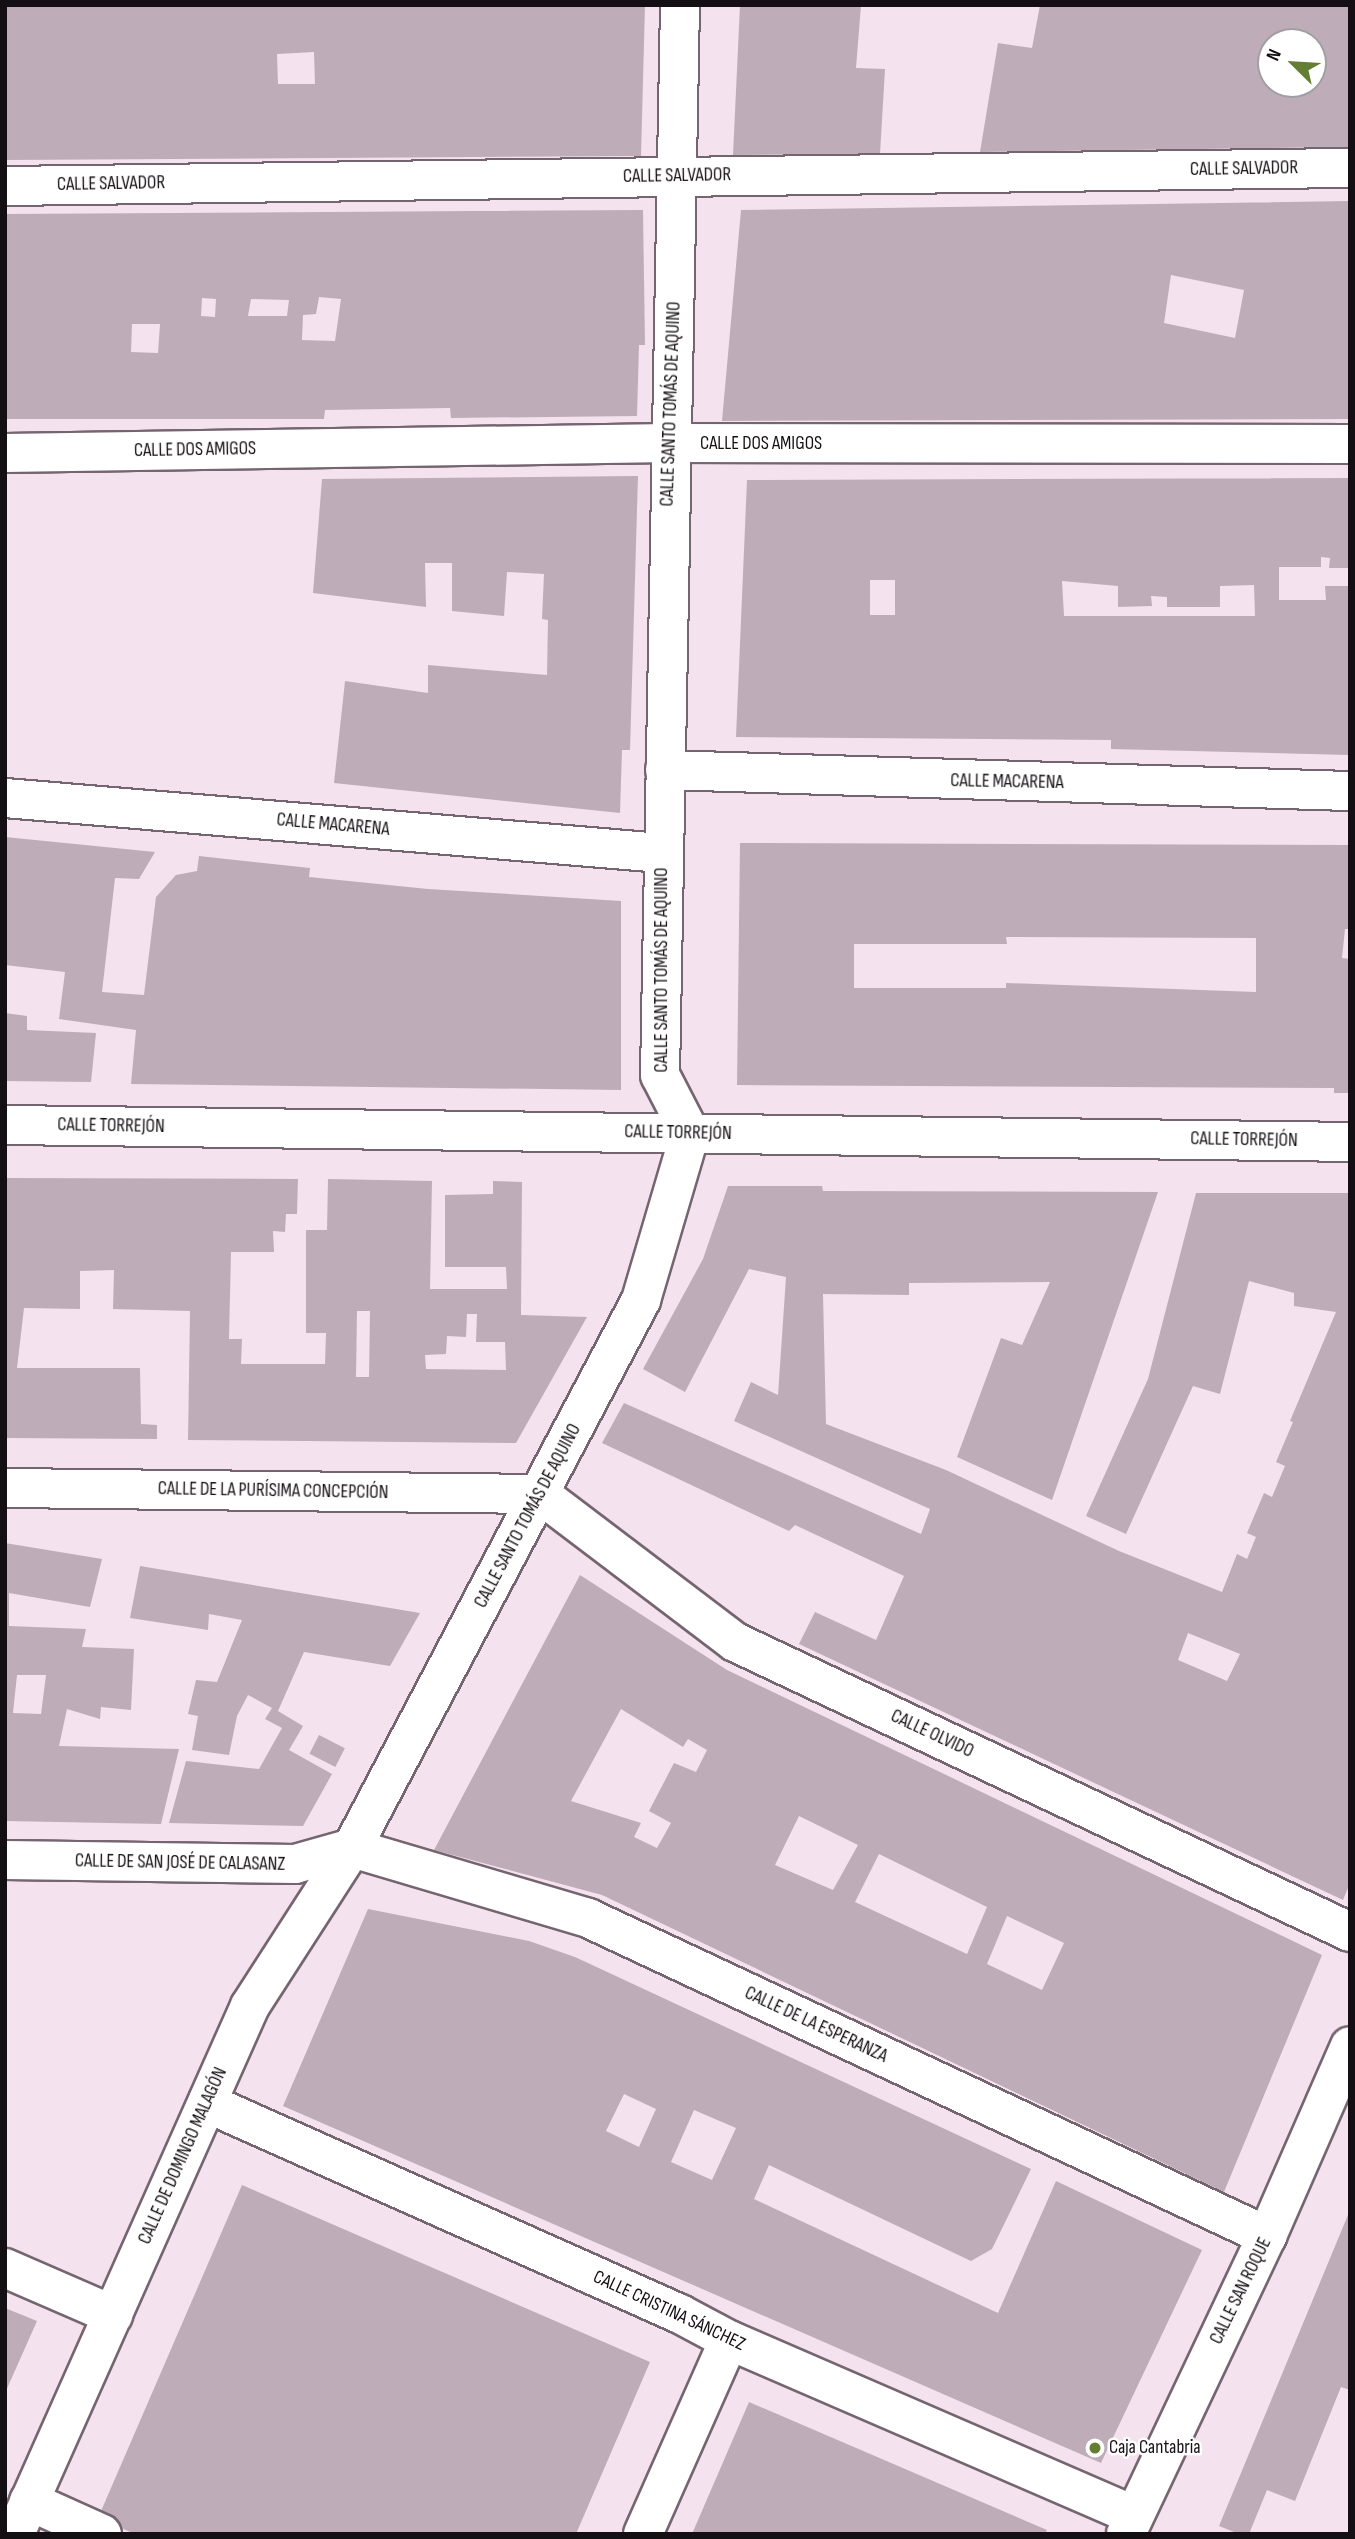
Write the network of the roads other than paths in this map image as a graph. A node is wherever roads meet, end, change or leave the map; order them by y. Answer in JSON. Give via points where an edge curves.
{"nodes":[{"id":1,"x":680,"y":5,"type":"edge"},
{"id":2,"x":1350,"y":167,"type":"edge"},
{"id":3,"x":678,"y":176,"type":"junction"},
{"id":4,"x":5,"y":186,"type":"edge"},
{"id":5,"x":669,"y":443,"type":"junction"},
{"id":6,"x":1350,"y":444,"type":"edge"},
{"id":7,"x":5,"y":453,"type":"edge"},
{"id":8,"x":665,"y":770,"type":"junction"},
{"id":9,"x":1350,"y":791,"type":"edge"},
{"id":10,"x":5,"y":798,"type":"edge"},
{"id":11,"x":662,"y":853,"type":"junction"},
{"id":12,"x":5,"y":1125,"type":"edge"},
{"id":13,"x":690,"y":1133,"type":"junction"},
{"id":14,"x":1350,"y":1142,"type":"edge"},
{"id":15,"x":5,"y":1488,"type":"edge"},
{"id":16,"x":540,"y":1494,"type":"junction"},
{"id":17,"x":352,"y":1848,"type":"junction"},
{"id":18,"x":5,"y":1860,"type":"edge"},
{"id":19,"x":1350,"y":1932,"type":"edge"},
{"id":20,"x":1350,"y":2046,"type":"edge"},
{"id":21,"x":207,"y":2103,"type":"junction"},
{"id":22,"x":1267,"y":2236,"type":"junction"},
{"id":23,"x":5,"y":2268,"type":"edge"},
{"id":24,"x":113,"y":2315,"type":"junction"},
{"id":25,"x":729,"y":2340,"type":"junction"},
{"id":26,"x":28,"y":2504,"type":"edge"},
{"id":27,"x":1129,"y":2524,"type":"edge"},
{"id":28,"x":102,"y":2534,"type":"edge"},
{"id":29,"x":643,"y":2534,"type":"edge"}],
"edges":[{"from":1,"to":3,"type":"street","name":"CALLE SANTO TOMÁS DE AQUINO"},
{"from":2,"to":3,"type":"street","name":"CALLE SALVADOR"},
{"from":3,"to":4,"type":"street","name":"CALLE SALVADOR"},
{"from":3,"to":5,"type":"street","name":"CALLE SANTO TOMÁS DE AQUINO"},
{"from":5,"to":6,"type":"street","name":"CALLE DOS AMIGOS"},
{"from":5,"to":7,"type":"street","name":"CALLE DOS AMIGOS"},
{"from":5,"to":8,"type":"street","name":"CALLE SANTO TOMÁS DE AQUINO"},
{"from":8,"to":9,"type":"street","name":"CALLE MACARENA"},
{"from":8,"to":11,"type":"street","name":"CALLE SANTO TOMÁS DE AQUINO"},
{"from":10,"to":11,"type":"street","name":"CALLE MACARENA"},
{"from":11,"to":13,"type":"street","name":"CALLE SANTO TOMÁS DE AQUINO","via":[[660,1075]]},
{"from":12,"to":13,"type":"street","name":"CALLE TORREJÓN"},
{"from":13,"to":14,"type":"street","name":"CALLE TORREJÓN"},
{"from":13,"to":16,"type":"street","name":"CALLE SANTO TOMÁS DE AQUINO","via":[[641,1300]]},
{"from":15,"to":16,"type":"street","name":"CALLE DE LA PURÍSIMA CONCEPCIÓN"},
{"from":16,"to":17,"type":"street","name":"CALLE SANTO TOMÁS DE AQUINO"},
{"from":16,"to":19,"type":"street","name":"CALLE OLVIDO","via":[[736,1642]]},
{"from":17,"to":18,"type":"street","name":"CALLE DE SAN JOSÉ DE CALASANZ","via":[[295,1864]]},
{"from":17,"to":21,"type":"street","name":"CALLE DE DOMINGO MALAGÓN","via":[[250,2006]]},
{"from":17,"to":22,"type":"street","name":"CALLE DE LA ESPERANZA","via":[[588,1918]]},
{"from":20,"to":22,"type":"street","name":"CALLE SAN ROQUE"},
{"from":21,"to":24,"type":"street","name":"CALLE DE DOMINGO MALAGÓN"},
{"from":21,"to":25,"type":"street","name":"CALLE CRISTINA SÁNCHEZ"},
{"from":22,"to":27,"type":"street","name":"CALLE SAN ROQUE"},
{"from":23,"to":24,"type":"street"},
{"from":24,"to":26,"type":"street","name":"CALLE DE DOMINGO MALAGÓN"},
{"from":25,"to":27,"type":"street","name":"CALLE CRISTINA SÁNCHEZ"},
{"from":25,"to":29,"type":"street"},
{"from":26,"to":28,"type":"street"}]}
